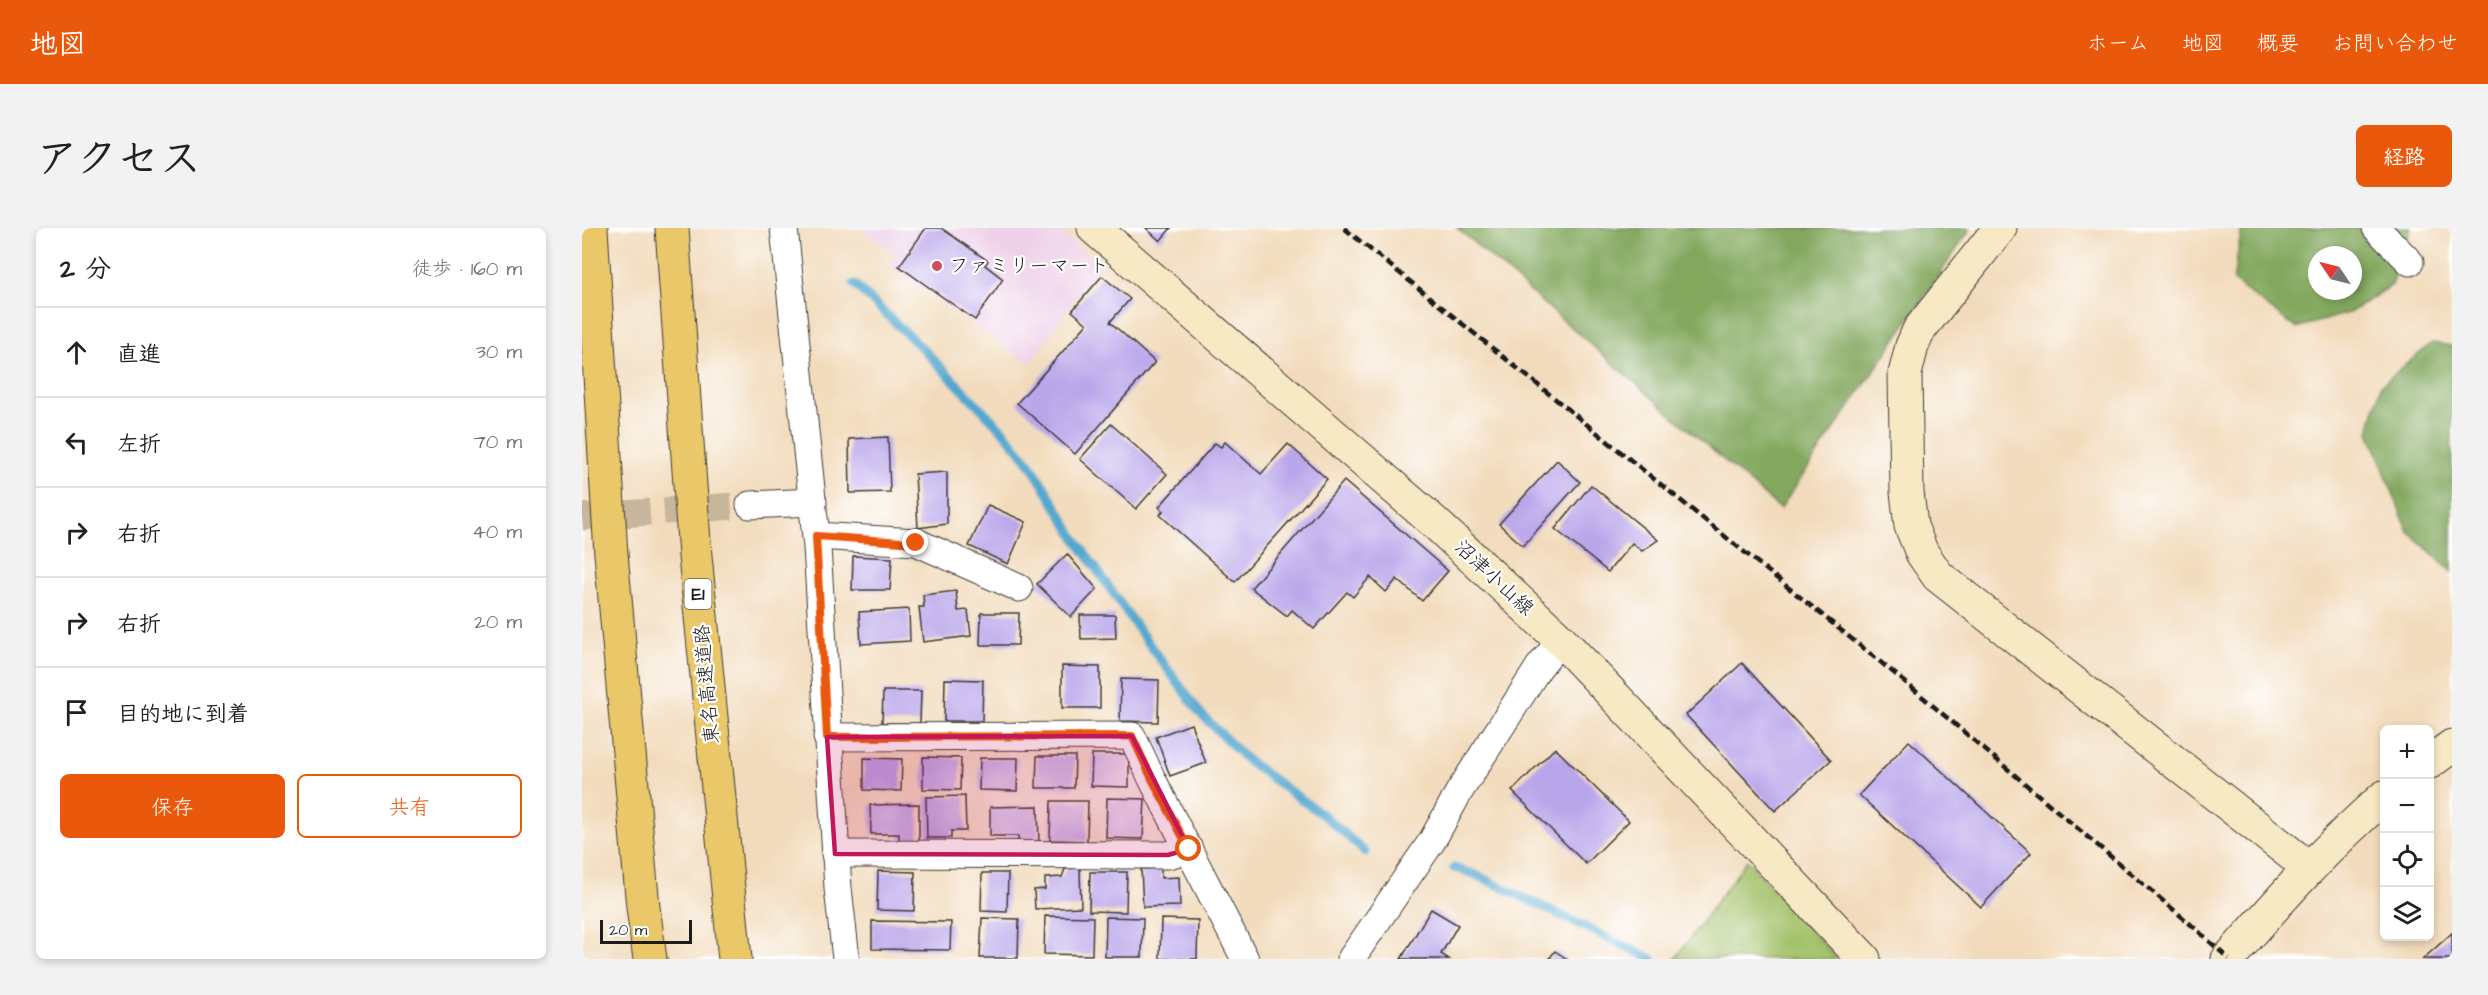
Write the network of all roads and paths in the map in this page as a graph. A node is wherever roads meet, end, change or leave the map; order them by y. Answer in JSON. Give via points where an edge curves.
{"nodes":[{"id":1,"x":591,"y":228,"type":"edge"},
{"id":2,"x":672,"y":228,"type":"edge"},
{"id":3,"x":784,"y":228,"type":"edge"},
{"id":4,"x":1094,"y":228,"type":"edge"},
{"id":5,"x":2000,"y":228,"type":"edge"},
{"id":6,"x":2376,"y":228,"type":"edge"},
{"id":7,"x":2410,"y":262,"type":"dead end"},
{"id":8,"x":813,"y":502,"type":"junction"},
{"id":9,"x":750,"y":505,"type":"tunnel mouth"},
{"id":10,"x":816,"y":536,"type":"junction"},
{"id":11,"x":1019,"y":588,"type":"dead end"},
{"id":12,"x":1561,"y":640,"type":"junction"},
{"id":13,"x":827,"y":737,"type":"junction"},
{"id":14,"x":2452,"y":746,"type":"edge"},
{"id":15,"x":2434,"y":759,"type":"edge"},
{"id":16,"x":2380,"y":801,"type":"edge"},
{"id":17,"x":1189,"y":849,"type":"junction"},
{"id":18,"x":835,"y":854,"type":"junction"},
{"id":19,"x":2309,"y":868,"type":"junction"},
{"id":20,"x":650,"y":959,"type":"edge"},
{"id":21,"x":735,"y":959,"type":"edge"},
{"id":22,"x":846,"y":959,"type":"edge"},
{"id":23,"x":1245,"y":959,"type":"edge"},
{"id":24,"x":1351,"y":959,"type":"edge"},
{"id":25,"x":1864,"y":959,"type":"edge"},
{"id":26,"x":2229,"y":959,"type":"edge"}],
"edges":[{"from":1,"to":20,"type":"highway","via":[[611,554]]},
{"from":2,"to":21,"type":"highway","name":"東名高速道路","number":"E1","via":[[695,556]]},
{"from":3,"to":8,"type":"street"},
{"from":4,"to":12,"type":"street","name":"沼津小山線","via":[[1434,522]]},
{"from":5,"to":19,"type":"street","via":[[1919,330],[1905,374],[1907,492],[1911,526],[1922,554],[1938,576]]},
{"from":6,"to":7,"type":"street"},
{"from":8,"to":9,"type":"street"},
{"from":8,"to":10,"type":"street"},
{"from":10,"to":11,"type":"street","via":[[916,543]]},
{"from":10,"to":13,"type":"street"},
{"from":12,"to":24,"type":"street","via":[[1539,667],[1432,841]]},
{"from":12,"to":25,"type":"street","name":"沼津小山線"},
{"from":13,"to":17,"type":"street","via":[[1132,736]]},
{"from":13,"to":18,"type":"street"},
{"from":14,"to":15,"type":"street"},
{"from":16,"to":19,"type":"street","via":[[2349,826]]},
{"from":17,"to":18,"type":"street","via":[[1168,855]]},
{"from":17,"to":23,"type":"street"},
{"from":18,"to":22,"type":"street"},
{"from":19,"to":26,"type":"street"}]}
